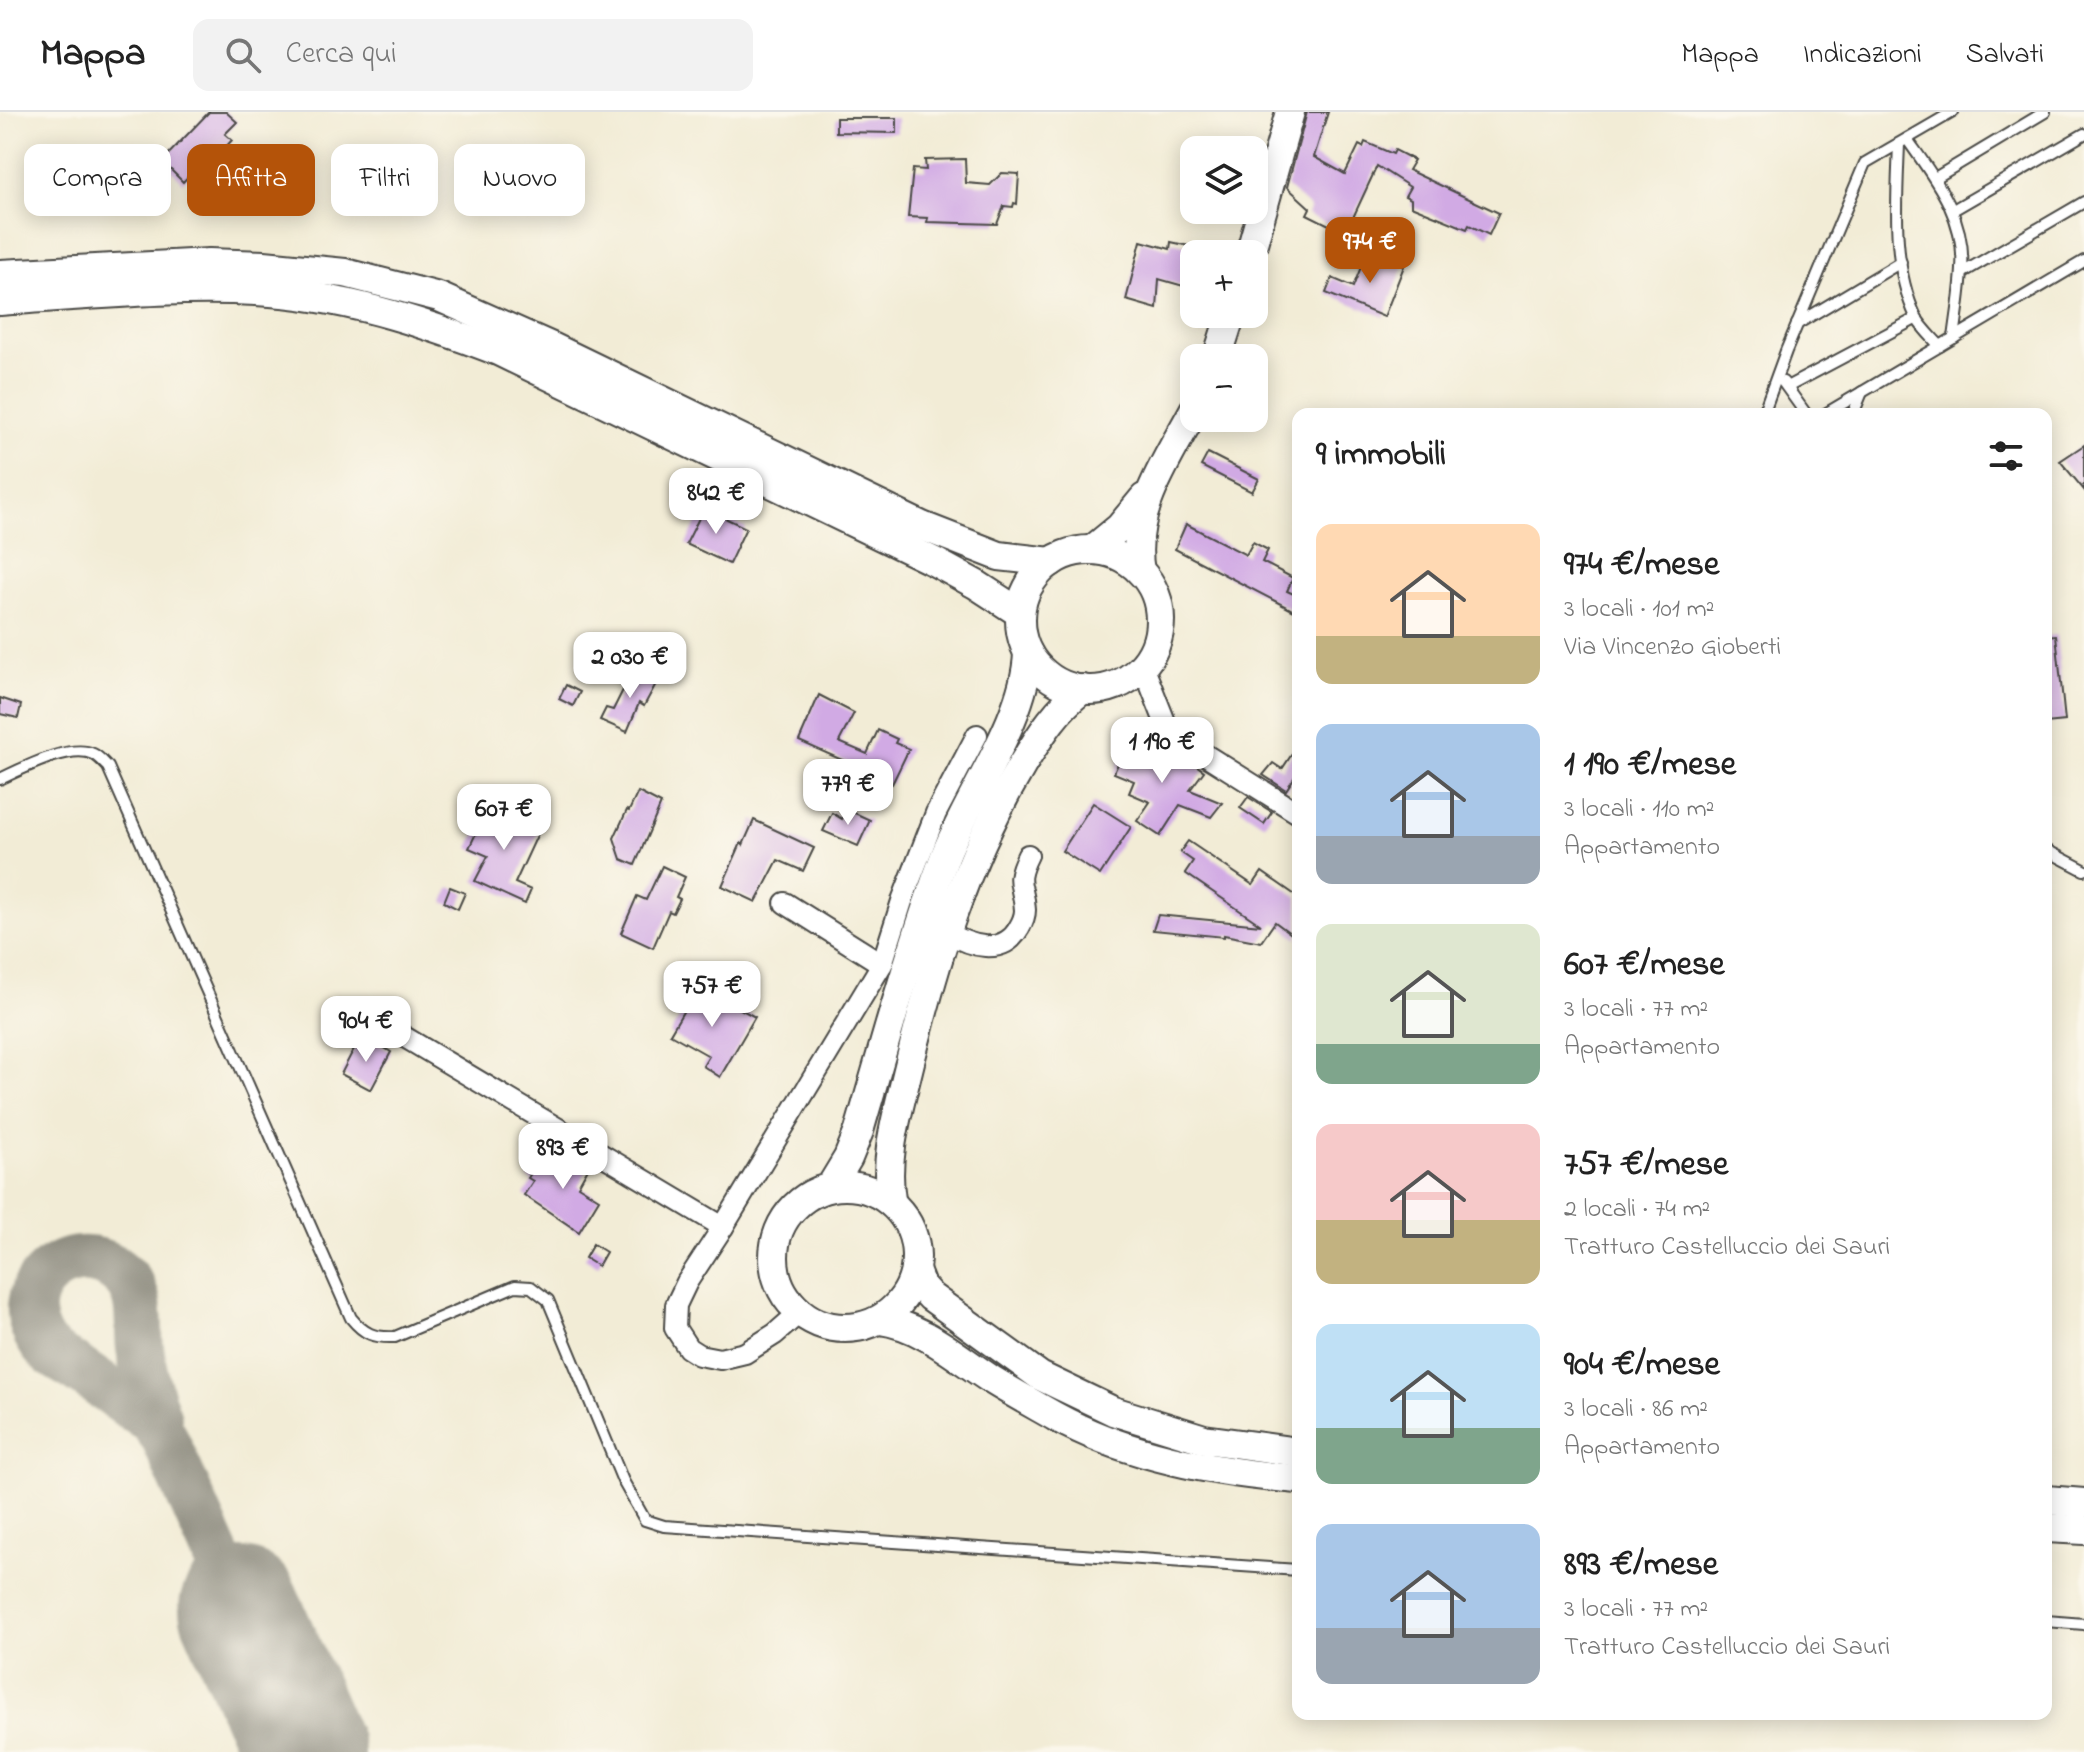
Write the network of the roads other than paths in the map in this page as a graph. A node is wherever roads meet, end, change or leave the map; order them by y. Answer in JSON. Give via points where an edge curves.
{"nodes":[{"id":1,"x":1290,"y":112,"type":"edge"},
{"id":2,"x":1953,"y":112,"type":"edge"},
{"id":3,"x":2045,"y":112,"type":"edge"},
{"id":4,"x":2084,"y":134,"type":"edge"},
{"id":5,"x":1903,"y":141,"type":"junction"},
{"id":6,"x":1935,"y":178,"type":"junction"},
{"id":7,"x":2084,"y":202,"type":"edge"},
{"id":8,"x":1953,"y":210,"type":"junction"},
{"id":9,"x":1254,"y":240,"type":"edge"},
{"id":10,"x":2084,"y":261,"type":"edge"},
{"id":11,"x":1901,"y":262,"type":"junction"},
{"id":12,"x":1962,"y":273,"type":"junction"},
{"id":13,"x":0,"y":274,"type":"edge"},
{"id":14,"x":0,"y":301,"type":"edge"},
{"id":15,"x":1917,"y":318,"type":"junction"},
{"id":16,"x":1797,"y":324,"type":"junction"},
{"id":17,"x":1954,"y":338,"type":"junction"},
{"id":18,"x":1940,"y":346,"type":"junction"},
{"id":19,"x":1778,"y":374,"type":"junction"},
{"id":20,"x":1787,"y":387,"type":"junction"},
{"id":21,"x":1862,"y":392,"type":"junction"},
{"id":22,"x":1765,"y":408,"type":"edge"},
{"id":23,"x":1802,"y":408,"type":"edge"},
{"id":24,"x":1835,"y":408,"type":"edge"},
{"id":25,"x":1855,"y":408,"type":"edge"},
{"id":26,"x":1182,"y":432,"type":"edge"},
{"id":27,"x":1151,"y":492,"type":"junction"},
{"id":28,"x":1092,"y":550,"type":"junction"},
{"id":29,"x":1051,"y":562,"type":"junction"},
{"id":30,"x":1140,"y":571,"type":"junction"},
{"id":31,"x":1020,"y":613,"type":"junction"},
{"id":32,"x":1028,"y":653,"type":"junction"},
{"id":33,"x":1143,"y":666,"type":"junction"},
{"id":34,"x":1083,"y":689,"type":"junction"},
{"id":35,"x":977,"y":735,"type":"dead end"},
{"id":36,"x":0,"y":779,"type":"edge"},
{"id":37,"x":1292,"y":809,"type":"edge"},
{"id":38,"x":2052,"y":853,"type":"edge"},
{"id":39,"x":1028,"y":855,"type":"dead end"},
{"id":40,"x":2084,"y":870,"type":"edge"},
{"id":41,"x":785,"y":903,"type":"dead end"},
{"id":42,"x":947,"y":932,"type":"junction"},
{"id":43,"x":882,"y":964,"type":"junction"},
{"id":44,"x":376,"y":1020,"type":"dead end"},
{"id":45,"x":831,"y":1186,"type":"junction"},
{"id":46,"x":891,"y":1200,"type":"junction"},
{"id":47,"x":723,"y":1227,"type":"junction"},
{"id":48,"x":916,"y":1273,"type":"junction"},
{"id":49,"x":800,"y":1312,"type":"junction"},
{"id":50,"x":880,"y":1320,"type":"junction"},
{"id":51,"x":1292,"y":1451,"type":"edge"},
{"id":52,"x":1292,"y":1479,"type":"edge"},
{"id":53,"x":2052,"y":1500,"type":"edge"},
{"id":54,"x":2084,"y":1503,"type":"edge"},
{"id":55,"x":2052,"y":1528,"type":"edge"},
{"id":56,"x":2084,"y":1530,"type":"edge"},
{"id":57,"x":1292,"y":1570,"type":"edge"},
{"id":58,"x":2052,"y":1621,"type":"edge"},
{"id":59,"x":2084,"y":1624,"type":"edge"}],
"edges":[{"from":1,"to":9,"type":"main road"},
{"from":2,"to":5,"type":"lane"},
{"from":3,"to":6,"type":"lane"},
{"from":4,"to":8,"type":"lane"},
{"from":5,"to":6,"type":"lane"},
{"from":5,"to":11,"type":"lane","via":[[1897,231]]},
{"from":5,"to":16,"type":"lane","via":[[1865,163]]},
{"from":6,"to":8,"type":"lane"},
{"from":7,"to":12,"type":"lane"},
{"from":8,"to":12,"type":"lane"},
{"from":10,"to":17,"type":"lane"},
{"from":11,"to":15,"type":"lane"},
{"from":11,"to":16,"type":"lane"},
{"from":12,"to":17,"type":"lane"},
{"from":13,"to":29,"type":"main road","via":[[264,265],[345,273],[439,297],[922,526],[999,556]]},
{"from":14,"to":31,"type":"main road","via":[[184,289],[258,291],[350,303],[424,323],[498,351],[935,562]]},
{"from":15,"to":18,"type":"lane"},
{"from":15,"to":20,"type":"lane"},
{"from":16,"to":19,"type":"lane"},
{"from":17,"to":18,"type":"lane"},
{"from":18,"to":21,"type":"lane"},
{"from":19,"to":20,"type":"lane"},
{"from":19,"to":22,"type":"lane"},
{"from":20,"to":23,"type":"lane"},
{"from":21,"to":24,"type":"lane"},
{"from":21,"to":25,"type":"lane"},
{"from":26,"to":27,"type":"main road"},
{"from":27,"to":28,"type":"main road"},
{"from":27,"to":30,"type":"main road","via":[[1138,543]]},
{"from":28,"to":29,"type":"main road"},
{"from":28,"to":30,"type":"main road","via":[[1126,560]]},
{"from":29,"to":31,"type":"main road","via":[[1035,576]]},
{"from":30,"to":33,"type":"main road","via":[[1156,598],[1160,621]]},
{"from":31,"to":32,"type":"main road"},
{"from":32,"to":34,"type":"main road","via":[[1051,678]]},
{"from":32,"to":45,"type":"main road","via":[[1027,676],[1015,709],[947,853],[917,933],[859,1131]]},
{"from":33,"to":34,"type":"main road","via":[[1116,685]]},
{"from":33,"to":37,"type":"street","via":[[1169,732]]},
{"from":34,"to":42,"type":"main road","via":[[1046,726],[1004,796],[960,888]]},
{"from":35,"to":43,"type":"street","via":[[936,813]]},
{"from":36,"to":57,"type":"lane","via":[[76,750],[95,754],[108,767],[351,1318],[362,1331],[376,1338],[395,1337],[515,1286],[531,1287],[548,1300],[623,1481],[645,1520],[664,1526]]},
{"from":38,"to":40,"type":"lane"},
{"from":39,"to":42,"type":"street","via":[[1019,882],[1025,911],[1014,937],[998,946],[979,946]]},
{"from":41,"to":43,"type":"street"},
{"from":42,"to":46,"type":"main road","via":[[891,1137]]},
{"from":43,"to":47,"type":"street"},
{"from":44,"to":47,"type":"street"},
{"from":45,"to":46,"type":"main road","via":[[869,1189]]},
{"from":45,"to":49,"type":"main road","via":[[791,1209],[773,1251],[784,1295]]},
{"from":46,"to":48,"type":"main road","via":[[912,1231]]},
{"from":47,"to":49,"type":"street","via":[[676,1305],[675,1328],[688,1348],[720,1359],[745,1353]]},
{"from":48,"to":50,"type":"main road","via":[[896,1308]]},
{"from":48,"to":51,"type":"main road","via":[[931,1297],[1028,1368],[1113,1411],[1204,1439]]},
{"from":49,"to":50,"type":"main road","via":[[839,1328]]},
{"from":50,"to":52,"type":"main road","via":[[910,1326],[1060,1419],[1140,1451],[1205,1467]]},
{"from":53,"to":54,"type":"main road"},
{"from":55,"to":56,"type":"main road"},
{"from":58,"to":59,"type":"lane"}]}
